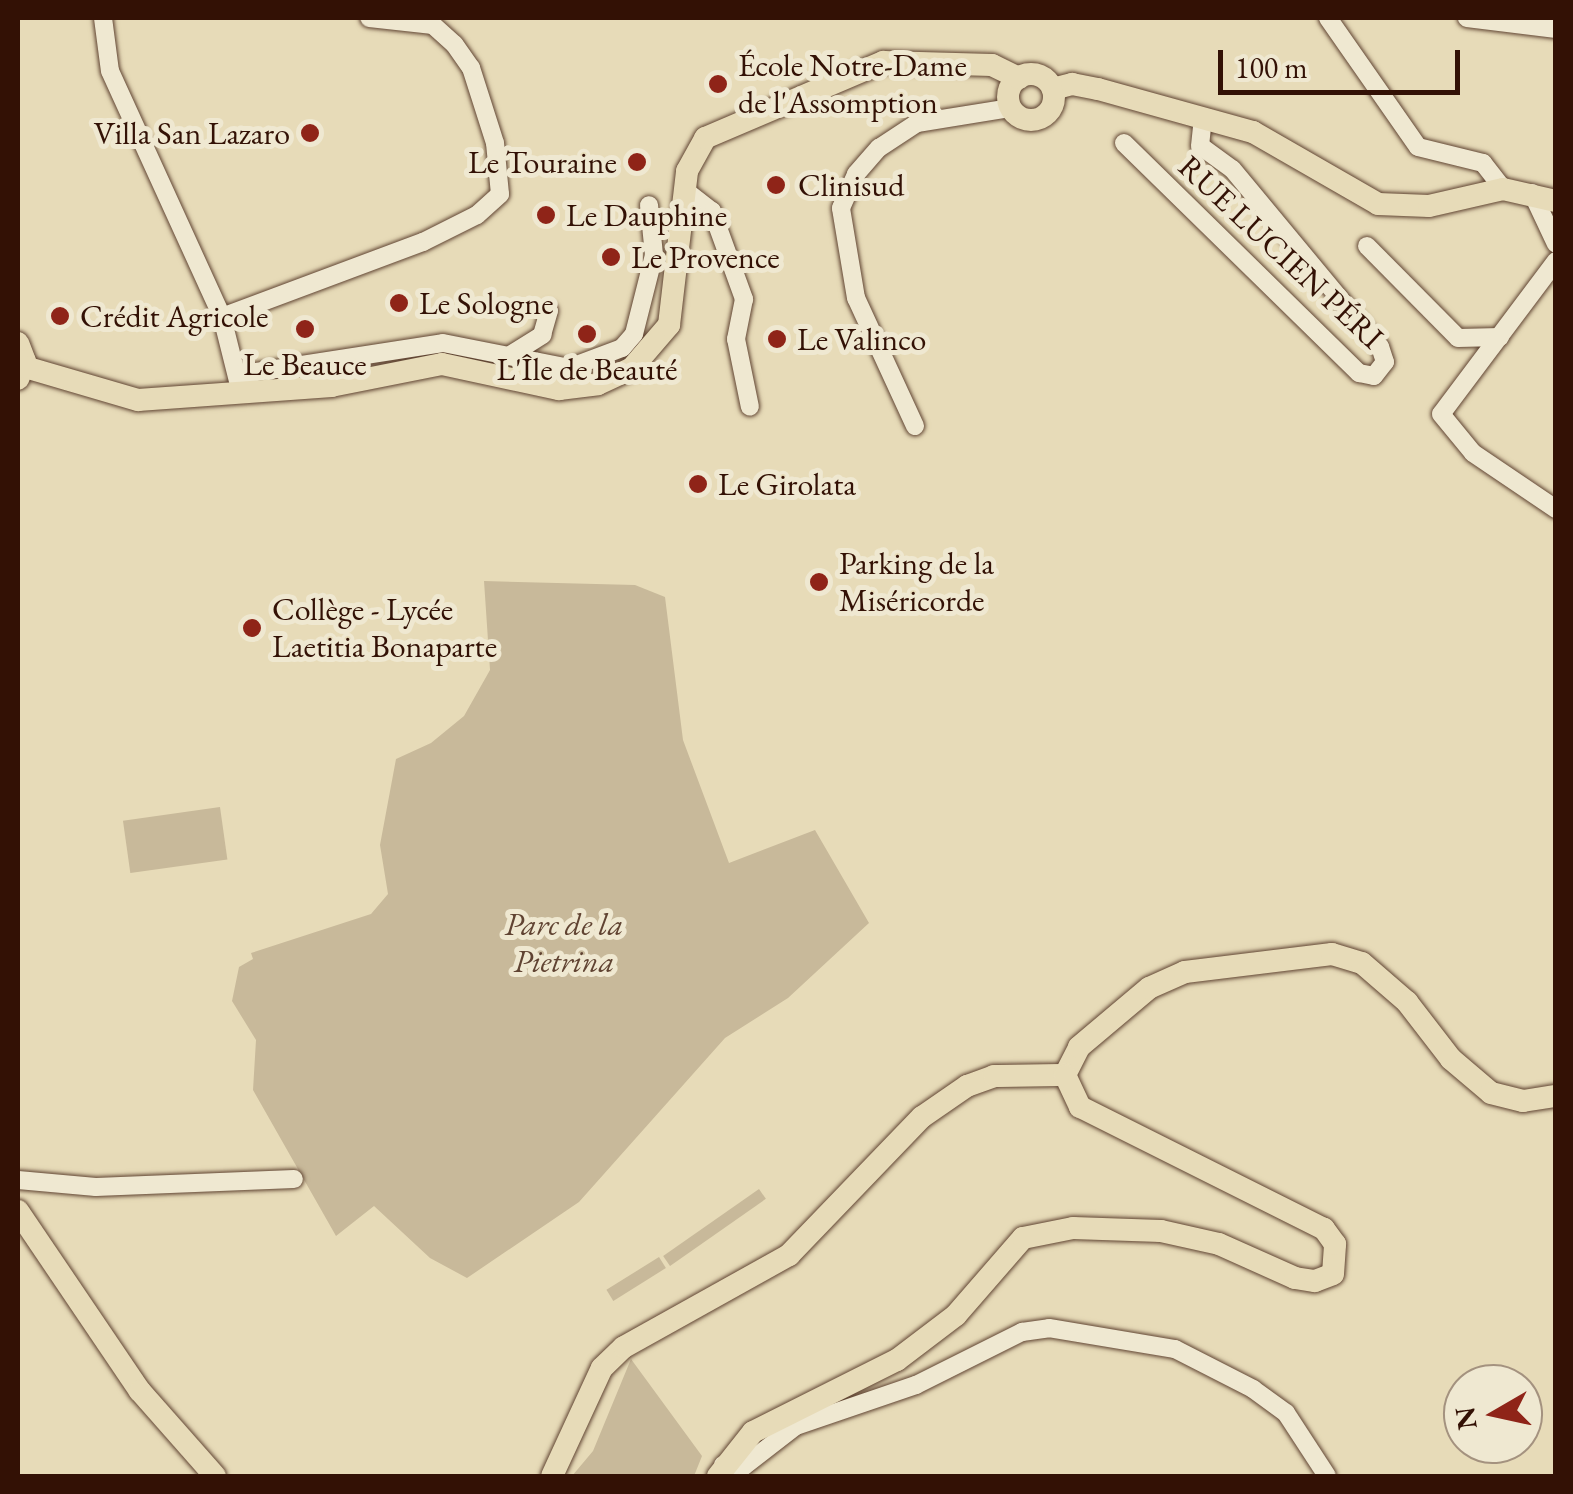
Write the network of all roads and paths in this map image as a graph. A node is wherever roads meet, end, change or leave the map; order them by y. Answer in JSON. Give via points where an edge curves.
{"nodes":[{"id":1,"x":104,"y":18,"type":"edge"},
{"id":2,"x":370,"y":18,"type":"edge"},
{"id":3,"x":1328,"y":18,"type":"edge"},
{"id":4,"x":1467,"y":18,"type":"edge"},
{"id":5,"x":1556,"y":29,"type":"edge"},
{"id":6,"x":1018,"y":78,"type":"junction"},
{"id":7,"x":1053,"y":89,"type":"junction"},
{"id":8,"x":1011,"y":108,"type":"junction"},
{"id":9,"x":1202,"y":117,"type":"junction"},
{"id":10,"x":1124,"y":143,"type":"dead end"},
{"id":11,"x":1503,"y":189,"type":"junction"},
{"id":12,"x":686,"y":191,"type":"junction"},
{"id":13,"x":1532,"y":193,"type":"junction"},
{"id":14,"x":1556,"y":201,"type":"edge"},
{"id":15,"x":649,"y":205,"type":"dead end"},
{"id":16,"x":1556,"y":244,"type":"edge"},
{"id":17,"x":1367,"y":246,"type":"dead end"},
{"id":18,"x":1556,"y":262,"type":"edge"},
{"id":19,"x":549,"y":311,"type":"dead end"},
{"id":20,"x":222,"y":317,"type":"junction"},
{"id":21,"x":1500,"y":338,"type":"junction"},
{"id":22,"x":18,"y":344,"type":"edge"},
{"id":23,"x":512,"y":354,"type":"junction"},
{"id":24,"x":21,"y":373,"type":"edge"},
{"id":25,"x":247,"y":384,"type":"junction"},
{"id":26,"x":750,"y":406,"type":"dead end"},
{"id":27,"x":915,"y":426,"type":"dead end"},
{"id":28,"x":1556,"y":510,"type":"edge"},
{"id":29,"x":1065,"y":1074,"type":"junction"},
{"id":30,"x":1556,"y":1096,"type":"edge"},
{"id":31,"x":294,"y":1179,"type":"dead end"},
{"id":32,"x":18,"y":1180,"type":"edge"},
{"id":33,"x":18,"y":1211,"type":"edge"},
{"id":34,"x":721,"y":1471,"type":"edge"},
{"id":35,"x":214,"y":1476,"type":"edge"},
{"id":36,"x":552,"y":1476,"type":"edge"},
{"id":37,"x":1326,"y":1476,"type":"edge"}],
"edges":[{"from":1,"to":20,"type":"street","via":[[110,72]]},
{"from":2,"to":20,"type":"street","via":[[433,24],[454,44],[471,68],[496,144],[500,194],[477,215],[423,242]]},
{"from":3,"to":11,"type":"street","via":[[1418,147],[1483,162]]},
{"from":4,"to":5,"type":"street"},
{"from":6,"to":7,"type":"main road","via":[[1038,74]]},
{"from":6,"to":8,"type":"main road","via":[[1008,94]]},
{"from":6,"to":12,"type":"main road","via":[[977,64],[906,60],[862,68],[705,138],[687,171]]},
{"from":7,"to":8,"type":"main road","via":[[1051,110],[1038,119],[1022,118]]},
{"from":7,"to":9,"type":"main road","via":[[1072,84]]},
{"from":8,"to":27,"type":"street","via":[[917,123],[879,148],[856,174],[841,208],[856,298]]},
{"from":9,"to":10,"type":"street","name":"RUE LUCIEN PÉRI","via":[[1200,146],[1232,170],[1380,347],[1386,362],[1374,376],[1359,373]]},
{"from":9,"to":11,"type":"main road","via":[[1254,132],[1378,204],[1429,206]]},
{"from":11,"to":13,"type":"main road"},
{"from":12,"to":25,"type":"main road","via":[[668,324],[632,368],[598,384],[559,389],[442,364]]},
{"from":12,"to":26,"type":"street","via":[[712,211],[744,298],[736,339]]},
{"from":13,"to":14,"type":"main road"},
{"from":13,"to":16,"type":"street"},
{"from":15,"to":23,"type":"street","via":[[654,254],[634,334],[622,348],[569,368]]},
{"from":17,"to":21,"type":"street","via":[[1458,338]]},
{"from":18,"to":21,"type":"street"},
{"from":19,"to":23,"type":"street","via":[[542,334]]},
{"from":20,"to":25,"type":"street"},
{"from":21,"to":28,"type":"street","via":[[1441,414],[1474,453]]},
{"from":22,"to":24,"type":"main road"},
{"from":23,"to":25,"type":"street","via":[[443,343]]},
{"from":24,"to":25,"type":"main road","via":[[138,400]]},
{"from":29,"to":30,"type":"main road","via":[[1079,1046],[1149,988],[1185,972],[1332,954],[1362,963],[1491,1093],[1523,1101]]},
{"from":29,"to":34,"type":"main road","via":[[1080,1107],[1324,1229],[1335,1244],[1332,1274],[1315,1281],[1295,1278],[1219,1244],[1161,1231],[1073,1228],[1032,1235],[1005,1251],[956,1314],[897,1360],[753,1432]]},
{"from":29,"to":36,"type":"main road","via":[[994,1076],[967,1086],[922,1118],[789,1255],[624,1347],[602,1368]]},
{"from":31,"to":32,"type":"street","via":[[96,1188]]},
{"from":33,"to":35,"type":"main road","via":[[140,1391]]},
{"from":34,"to":37,"type":"street","via":[[744,1466],[796,1426],[916,1385],[1022,1332],[1049,1328],[1175,1349],[1253,1389],[1286,1413]]}]}
